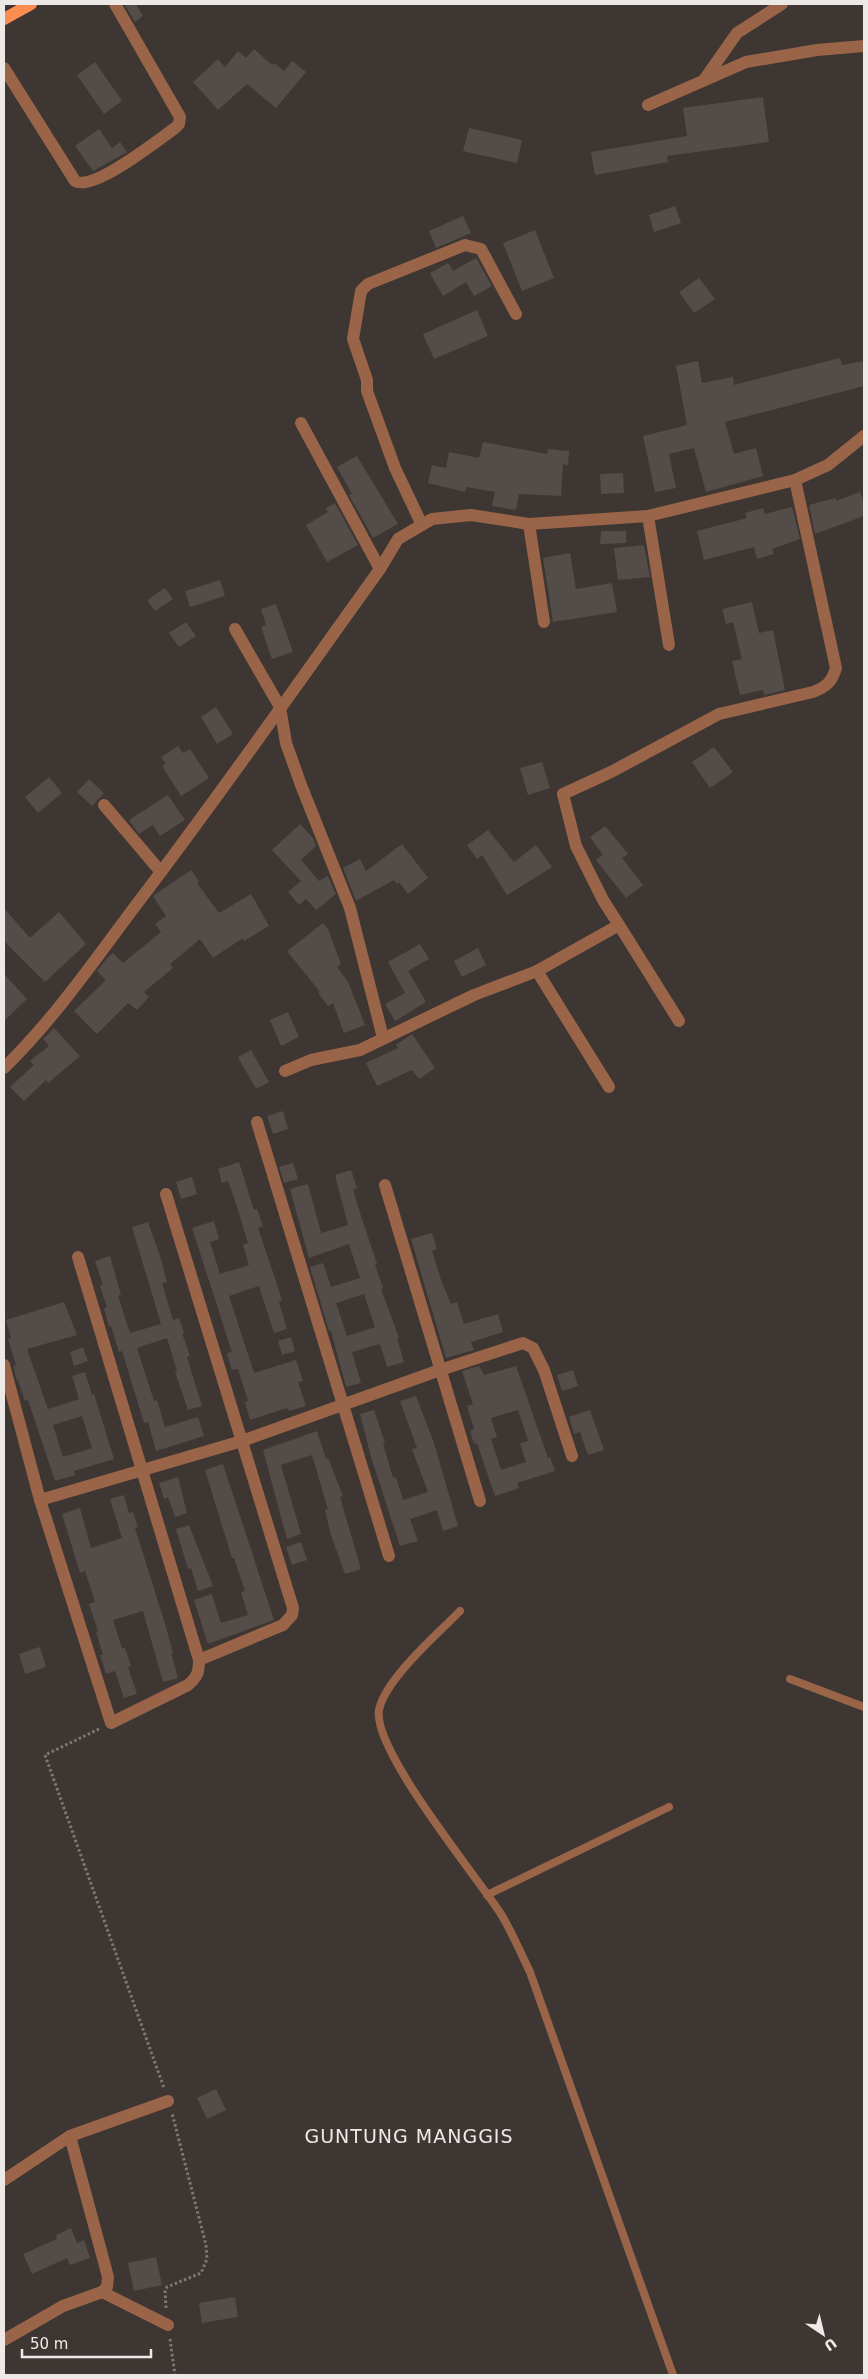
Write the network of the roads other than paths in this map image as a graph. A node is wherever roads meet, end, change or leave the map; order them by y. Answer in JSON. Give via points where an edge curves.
{"nodes":[{"id":1,"x":30,"y":4,"type":"edge"},
{"id":2,"x":115,"y":4,"type":"edge"},
{"id":3,"x":782,"y":4,"type":"edge"},
{"id":4,"x":4,"y":19,"type":"edge"},
{"id":5,"x":864,"y":46,"type":"edge"},
{"id":6,"x":4,"y":68,"type":"edge"},
{"id":7,"x":704,"y":80,"type":"junction"},
{"id":8,"x":648,"y":105,"type":"dead end"},
{"id":9,"x":516,"y":314,"type":"dead end"},
{"id":10,"x":301,"y":423,"type":"dead end"},
{"id":11,"x":864,"y":436,"type":"edge"},
{"id":12,"x":794,"y":480,"type":"junction"},
{"id":13,"x":648,"y":516,"type":"junction"},
{"id":14,"x":529,"y":524,"type":"junction"},
{"id":15,"x":422,"y":525,"type":"junction"},
{"id":16,"x":380,"y":569,"type":"junction"},
{"id":17,"x":544,"y":622,"type":"dead end"},
{"id":18,"x":235,"y":629,"type":"dead end"},
{"id":19,"x":669,"y":645,"type":"dead end"},
{"id":20,"x":280,"y":707,"type":"junction"},
{"id":21,"x":104,"y":804,"type":"dead end"},
{"id":22,"x":161,"y":872,"type":"junction"},
{"id":23,"x":619,"y":925,"type":"junction"},
{"id":24,"x":537,"y":971,"type":"junction"},
{"id":25,"x":679,"y":1021,"type":"dead end"},
{"id":26,"x":383,"y":1038,"type":"junction"},
{"id":27,"x":4,"y":1068,"type":"edge"},
{"id":28,"x":285,"y":1071,"type":"dead end"},
{"id":29,"x":609,"y":1087,"type":"dead end"},
{"id":30,"x":257,"y":1122,"type":"dead end"},
{"id":31,"x":385,"y":1185,"type":"dead end"},
{"id":32,"x":166,"y":1194,"type":"dead end"},
{"id":33,"x":78,"y":1257,"type":"dead end"},
{"id":34,"x":4,"y":1365,"type":"edge"},
{"id":35,"x":440,"y":1370,"type":"junction"},
{"id":36,"x":343,"y":1404,"type":"junction"},
{"id":37,"x":242,"y":1440,"type":"junction"},
{"id":38,"x":572,"y":1456,"type":"dead end"},
{"id":39,"x":140,"y":1470,"type":"junction"},
{"id":40,"x":40,"y":1500,"type":"junction"},
{"id":41,"x":480,"y":1501,"type":"dead end"},
{"id":42,"x":389,"y":1556,"type":"dead end"},
{"id":43,"x":460,"y":1611,"type":"dead end"},
{"id":44,"x":199,"y":1660,"type":"junction"},
{"id":45,"x":790,"y":1679,"type":"dead end"},
{"id":46,"x":864,"y":1707,"type":"edge"},
{"id":47,"x":669,"y":1807,"type":"dead end"},
{"id":48,"x":487,"y":1894,"type":"junction"},
{"id":49,"x":168,"y":2101,"type":"road end"},
{"id":50,"x":70,"y":2136,"type":"junction"},
{"id":51,"x":4,"y":2180,"type":"edge"},
{"id":52,"x":102,"y":2292,"type":"junction"},
{"id":53,"x":168,"y":2325,"type":"road end"},
{"id":54,"x":4,"y":2340,"type":"edge"},
{"id":55,"x":673,"y":2375,"type":"edge"}],
"edges":[{"from":1,"to":4,"type":"main road"},
{"from":2,"to":6,"type":"street","via":[[180,118],[175,128],[113,171],[87,183],[75,181]]},
{"from":3,"to":7,"type":"street","via":[[737,34]]},
{"from":5,"to":7,"type":"street","via":[[746,62]]},
{"from":7,"to":8,"type":"street"},
{"from":9,"to":15,"type":"street","via":[[481,249],[465,245],[368,284],[361,292],[353,340],[366,380],[366,391],[395,468]]},
{"from":10,"to":16,"type":"street"},
{"from":11,"to":12,"type":"street","via":[[828,465]]},
{"from":12,"to":13,"type":"street"},
{"from":12,"to":23,"type":"street","via":[[836,668],[833,680],[813,692],[720,714],[563,794],[576,846]]},
{"from":13,"to":14,"type":"street"},
{"from":13,"to":19,"type":"street"},
{"from":14,"to":15,"type":"street","via":[[471,515],[432,519]]},
{"from":14,"to":17,"type":"street"},
{"from":15,"to":16,"type":"street","via":[[398,539]]},
{"from":16,"to":20,"type":"street"},
{"from":18,"to":20,"type":"street"},
{"from":20,"to":22,"type":"street"},
{"from":20,"to":26,"type":"street","via":[[286,743],[350,908]]},
{"from":21,"to":22,"type":"street"},
{"from":22,"to":27,"type":"street","via":[[63,1002]]},
{"from":23,"to":24,"type":"street"},
{"from":23,"to":25,"type":"street"},
{"from":24,"to":26,"type":"street","via":[[474,995]]},
{"from":24,"to":29,"type":"street"},
{"from":26,"to":28,"type":"street","via":[[360,1050],[311,1060]]},
{"from":30,"to":36,"type":"street"},
{"from":31,"to":35,"type":"street"},
{"from":32,"to":37,"type":"street"},
{"from":33,"to":39,"type":"street"},
{"from":34,"to":40,"type":"street"},
{"from":35,"to":36,"type":"street"},
{"from":35,"to":38,"type":"street","via":[[523,1343],[530,1345],[544,1370]]},
{"from":35,"to":41,"type":"street"},
{"from":36,"to":37,"type":"street"},
{"from":36,"to":42,"type":"street"},
{"from":37,"to":39,"type":"street"},
{"from":37,"to":44,"type":"street","via":[[293,1608],[292,1615],[282,1625]]},
{"from":39,"to":40,"type":"street"},
{"from":39,"to":44,"type":"street"},
{"from":40,"to":44,"type":"street","via":[[111,1723],[188,1685],[199,1672]]},
{"from":43,"to":48,"type":"lane","via":[[394,1680],[384,1694],[379,1723],[405,1777]]},
{"from":45,"to":46,"type":"lane"},
{"from":47,"to":48,"type":"lane"},
{"from":48,"to":55,"type":"lane","via":[[500,1912],[530,1972]]},
{"from":49,"to":50,"type":"street"},
{"from":50,"to":51,"type":"street"},
{"from":50,"to":52,"type":"street","via":[[108,2277],[107,2288]]},
{"from":52,"to":53,"type":"street"},
{"from":52,"to":54,"type":"street","via":[[63,2306]]}]}
